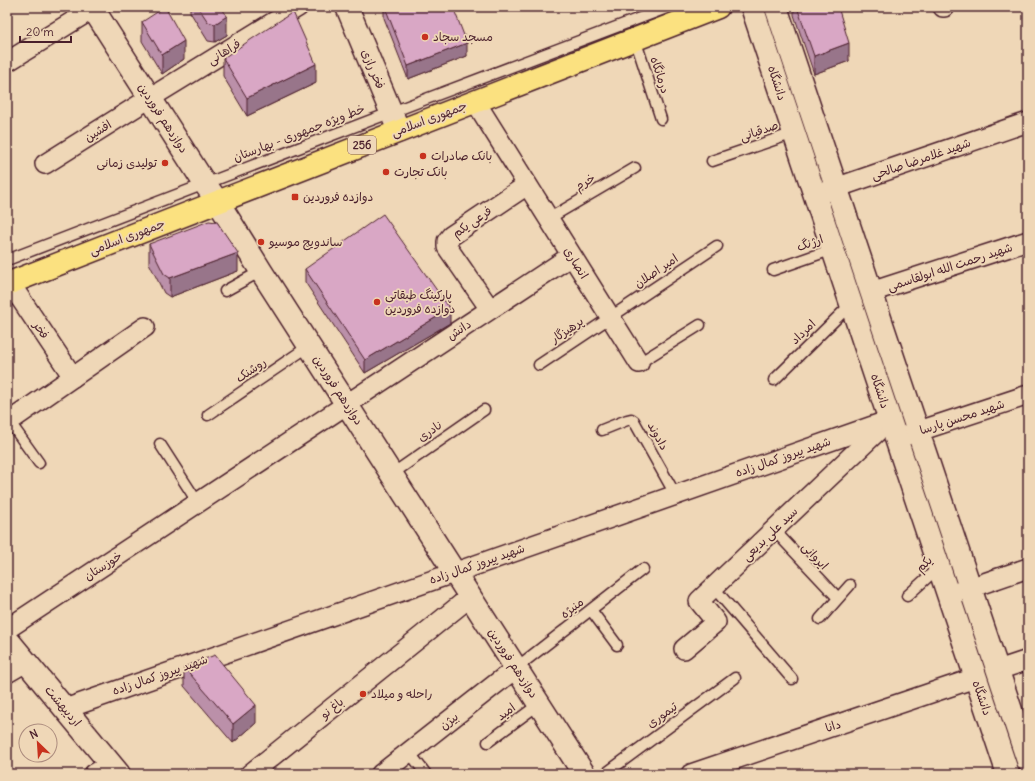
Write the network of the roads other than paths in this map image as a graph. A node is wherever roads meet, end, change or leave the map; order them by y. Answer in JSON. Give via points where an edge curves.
{"nodes":[{"id":1,"x":298,"y":7,"type":"edge"},
{"id":2,"x":347,"y":7,"type":"edge"},
{"id":3,"x":669,"y":7,"type":"edge"},
{"id":4,"x":718,"y":7,"type":"edge"},
{"id":5,"x":752,"y":7,"type":"edge"},
{"id":6,"x":776,"y":7,"type":"edge"},
{"id":7,"x":94,"y":8,"type":"edge"},
{"id":8,"x":635,"y":39,"type":"junction"},
{"id":9,"x":7,"y":62,"type":"edge"},
{"id":10,"x":150,"y":98,"type":"junction"},
{"id":11,"x":475,"y":102,"type":"junction"},
{"id":12,"x":661,"y":119,"type":"dead end"},
{"id":13,"x":395,"y":122,"type":"junction"},
{"id":14,"x":1028,"y":122,"type":"edge"},
{"id":15,"x":816,"y":125,"type":"junction"},
{"id":16,"x":794,"y":133,"type":"junction"},
{"id":17,"x":712,"y":161,"type":"dead end"},
{"id":18,"x":45,"y":164,"type":"dead end"},
{"id":19,"x":635,"y":168,"type":"dead end"},
{"id":20,"x":205,"y":184,"type":"junction"},
{"id":21,"x":527,"y":185,"type":"junction"},
{"id":22,"x":836,"y":188,"type":"junction"},
{"id":23,"x":815,"y":195,"type":"junction"},
{"id":24,"x":218,"y":202,"type":"junction"},
{"id":25,"x":548,"y":219,"type":"junction"},
{"id":26,"x":1028,"y":241,"type":"edge"},
{"id":27,"x":855,"y":242,"type":"junction"},
{"id":28,"x":717,"y":246,"type":"dead end"},
{"id":29,"x":833,"y":249,"type":"junction"},
{"id":30,"x":571,"y":256,"type":"junction"},
{"id":31,"x":7,"y":260,"type":"edge"},
{"id":32,"x":773,"y":270,"type":"dead end"},
{"id":33,"x":261,"y":271,"type":"junction"},
{"id":34,"x":8,"y":283,"type":"edge"},
{"id":35,"x":226,"y":291,"type":"dead end"},
{"id":36,"x":871,"y":292,"type":"junction"},
{"id":37,"x":851,"y":304,"type":"junction"},
{"id":38,"x":490,"y":309,"type":"junction"},
{"id":39,"x":610,"y":317,"type":"junction"},
{"id":40,"x":700,"y":325,"type":"dead end"},
{"id":41,"x":145,"y":326,"type":"dead end"},
{"id":42,"x":309,"y":346,"type":"junction"},
{"id":43,"x":639,"y":363,"type":"joint"},
{"id":44,"x":539,"y":365,"type":"dead end"},
{"id":45,"x":73,"y":377,"type":"junction"},
{"id":46,"x":774,"y":380,"type":"dead end"},
{"id":47,"x":1028,"y":395,"type":"edge"},
{"id":48,"x":347,"y":404,"type":"junction"},
{"id":49,"x":484,"y":410,"type":"dead end"},
{"id":50,"x":208,"y":415,"type":"dead end"},
{"id":51,"x":8,"y":422,"type":"edge"},
{"id":52,"x":915,"y":422,"type":"junction"},
{"id":53,"x":602,"y":430,"type":"dead end"},
{"id":54,"x":893,"y":430,"type":"junction"},
{"id":55,"x":160,"y":444,"type":"dead end"},
{"id":56,"x":39,"y":463,"type":"dead end"},
{"id":57,"x":392,"y":474,"type":"junction"},
{"id":58,"x":675,"y":494,"type":"junction"},
{"id":59,"x":198,"y":502,"type":"junction"},
{"id":60,"x":774,"y":530,"type":"junction"},
{"id":61,"x":958,"y":551,"type":"junction"},
{"id":62,"x":939,"y":567,"type":"junction"},
{"id":63,"x":1028,"y":568,"type":"edge"},
{"id":64,"x":643,"y":569,"type":"dead end"},
{"id":65,"x":454,"y":572,"type":"junction"},
{"id":66,"x":850,"y":585,"type":"dead end"},
{"id":67,"x":970,"y":587,"type":"junction"},
{"id":68,"x":714,"y":588,"type":"junction"},
{"id":69,"x":908,"y":596,"type":"dead end"},
{"id":70,"x":948,"y":596,"type":"junction"},
{"id":71,"x":470,"y":597,"type":"junction"},
{"id":72,"x":838,"y":598,"type":"junction"},
{"id":73,"x":591,"y":610,"type":"junction"},
{"id":74,"x":820,"y":619,"type":"dead end"},
{"id":75,"x":7,"y":629,"type":"edge"},
{"id":76,"x":7,"y":639,"type":"edge"},
{"id":77,"x":617,"y":646,"type":"dead end"},
{"id":78,"x":684,"y":649,"type":"dead end"},
{"id":79,"x":1028,"y":660,"type":"edge"},
{"id":80,"x":26,"y":662,"type":"junction"},
{"id":81,"x":516,"y":668,"type":"junction"},
{"id":82,"x":998,"y":670,"type":"junction"},
{"id":83,"x":7,"y":673,"type":"edge"},
{"id":84,"x":735,"y":678,"type":"dead end"},
{"id":85,"x":975,"y":678,"type":"junction"},
{"id":86,"x":792,"y":679,"type":"dead end"},
{"id":87,"x":539,"y":704,"type":"junction"},
{"id":88,"x":65,"y":709,"type":"junction"},
{"id":89,"x":488,"y":742,"type":"dead end"},
{"id":90,"x":409,"y":752,"type":"junction"},
{"id":91,"x":1028,"y":761,"type":"edge"},
{"id":92,"x":108,"y":771,"type":"edge"},
{"id":93,"x":250,"y":774,"type":"edge"},
{"id":94,"x":381,"y":774,"type":"edge"},
{"id":95,"x":426,"y":774,"type":"edge"},
{"id":96,"x":584,"y":774,"type":"edge"},
{"id":97,"x":605,"y":774,"type":"edge"},
{"id":98,"x":691,"y":774,"type":"edge"},
{"id":99,"x":1008,"y":774,"type":"edge"}],
"edges":[{"from":1,"to":10,"type":"street","name":"فراهانی"},
{"from":2,"to":13,"type":"main road","name":"فخر رازی"},
{"from":3,"to":13,"type":"lane","name":"خط ویژه جمهوری - بهارستان"},
{"from":4,"to":8,"type":"main road","name":"جمهوری اسلامی","number":"256"},
{"from":5,"to":16,"type":"main road","name":"دانشگاه"},
{"from":6,"to":15,"type":"main road","name":"دانشگاه"},
{"from":7,"to":9,"type":"street"},
{"from":7,"to":10,"type":"main road","name":"دوازدهم فروردین"},
{"from":8,"to":11,"type":"main road","name":"جمهوری اسلامی","number":"256"},
{"from":8,"to":12,"type":"lane","name":"درمانگاه"},
{"from":10,"to":18,"type":"street","name":"افشین"},
{"from":10,"to":20,"type":"main road","name":"دوازدهم فروردین"},
{"from":11,"to":13,"type":"main road","name":"جمهوری اسلامی","number":"256"},
{"from":11,"to":21,"type":"street","name":"انصاری"},
{"from":13,"to":20,"type":"lane","name":"خط ویژه جمهوری - بهارستان"},
{"from":13,"to":24,"type":"main road","name":"جمهوری اسلامی","number":"256"},
{"from":14,"to":22,"type":"street","name":"شهید غلامرضا صالحی"},
{"from":15,"to":16,"type":"lane","name":"صدقیانی"},
{"from":15,"to":22,"type":"main road","name":"دانشگاه"},
{"from":16,"to":17,"type":"lane","name":"صدقیانی"},
{"from":16,"to":23,"type":"main road","name":"دانشگاه"},
{"from":19,"to":25,"type":"lane","name":"خرم"},
{"from":20,"to":24,"type":"main road","name":"دوازدهم فروردین"},
{"from":20,"to":31,"type":"lane","name":"خط ویژه جمهوری - بهارستان"},
{"from":21,"to":25,"type":"street","name":"انصاری"},
{"from":21,"to":38,"type":"street","name":"فرعی یکم","via":[[447,241],[447,247]]},
{"from":22,"to":23,"type":"street","name":"شهید غلامرضا صالحی"},
{"from":22,"to":27,"type":"main road","name":"دانشگاه"},
{"from":23,"to":29,"type":"main road","name":"دانشگاه"},
{"from":24,"to":33,"type":"main road","name":"دوازدهم فروردین"},
{"from":24,"to":34,"type":"main road","name":"جمهوری اسلامی","number":"256"},
{"from":25,"to":30,"type":"street","name":"انصاری"},
{"from":26,"to":36,"type":"street","name":"شهید رحمت الله ابولقاسمی"},
{"from":27,"to":29,"type":"lane","name":"ارژنگ"},
{"from":27,"to":36,"type":"main road","name":"دانشگاه"},
{"from":28,"to":39,"type":"lane","name":"امیر اصلان"},
{"from":29,"to":32,"type":"lane","name":"ارژنگ"},
{"from":29,"to":37,"type":"main road","name":"دانشگاه"},
{"from":30,"to":38,"type":"street","name":"دانش"},
{"from":30,"to":39,"type":"street","name":"انصاری"},
{"from":33,"to":35,"type":"lane"},
{"from":33,"to":42,"type":"main road","name":"دوازدهم فروردین"},
{"from":34,"to":45,"type":"street","name":"فخر"},
{"from":36,"to":37,"type":"main road"},
{"from":36,"to":52,"type":"main road","name":"دانشگاه"},
{"from":37,"to":46,"type":"lane","name":"امرداد"},
{"from":37,"to":54,"type":"main road","name":"دانشگاه"},
{"from":38,"to":48,"type":"street","name":"دانش"},
{"from":39,"to":43,"type":"street","name":"انصاری"},
{"from":39,"to":44,"type":"lane","name":"پرهیزگار"},
{"from":40,"to":43,"type":"lane","name":"انصاری"},
{"from":41,"to":45,"type":"street"},
{"from":42,"to":48,"type":"main road","name":"دوازدهم فروردین"},
{"from":42,"to":50,"type":"lane","name":"روشنک"},
{"from":45,"to":51,"type":"street"},
{"from":47,"to":52,"type":"street","name":"شهید محسن پارسا"},
{"from":48,"to":57,"type":"main road","name":"دوازدهم فروردین"},
{"from":48,"to":59,"type":"street","name":"خوزستان"},
{"from":49,"to":57,"type":"lane","name":"نادری"},
{"from":51,"to":56,"type":"lane"},
{"from":52,"to":54,"type":"main road"},
{"from":52,"to":61,"type":"main road","name":"دانشگاه"},
{"from":53,"to":58,"type":"lane","name":"دادوند","via":[[627,420],[634,421]]},
{"from":54,"to":58,"type":"street","name":"شهید پیروز کمال زاده"},
{"from":54,"to":60,"type":"street","name":"سید علی بدیعی"},
{"from":54,"to":62,"type":"main road","name":"دانشگاه"},
{"from":55,"to":59,"type":"lane"},
{"from":57,"to":65,"type":"main road","name":"دوازدهم فروردین"},
{"from":58,"to":65,"type":"street","name":"شهید پیروز کمال زاده"},
{"from":59,"to":75,"type":"street","name":"خوزستان"},
{"from":60,"to":68,"type":"street","name":"سید علی بدیعی"},
{"from":60,"to":72,"type":"lane","name":"ایروانی"},
{"from":61,"to":62,"type":"lane","name":"یکم"},
{"from":61,"to":67,"type":"main road","name":"دانشگاه"},
{"from":62,"to":69,"type":"lane","name":"یکم"},
{"from":62,"to":70,"type":"main road","name":"دانشگاه"},
{"from":63,"to":67,"type":"street"},
{"from":64,"to":73,"type":"lane","name":"منیژه"},
{"from":65,"to":71,"type":"main road","name":"دوازدهم فروردین"},
{"from":65,"to":88,"type":"street","name":"شهید پیروز کمال زاده"},
{"from":66,"to":72,"type":"lane"},
{"from":67,"to":70,"type":"street"},
{"from":67,"to":82,"type":"main road","name":"دانشگاه"},
{"from":68,"to":78,"type":"street","name":"سید علی بدیعی","via":[[699,601],[716,622]]},
{"from":68,"to":86,"type":"lane"},
{"from":70,"to":85,"type":"main road","name":"دانشگاه"},
{"from":71,"to":81,"type":"main road","name":"دوازدهم فروردین"},
{"from":71,"to":93,"type":"street","name":"باغ نو"},
{"from":72,"to":74,"type":"lane"},
{"from":73,"to":77,"type":"lane"},
{"from":73,"to":81,"type":"lane","name":"منیژه"},
{"from":76,"to":80,"type":"main road","name":"اردیبهشت"},
{"from":79,"to":82,"type":"street"},
{"from":80,"to":83,"type":"street"},
{"from":80,"to":88,"type":"main road","name":"اردیبهشت"},
{"from":81,"to":87,"type":"main road","name":"دوازدهم فروردین"},
{"from":81,"to":90,"type":"street","name":"بیژن"},
{"from":82,"to":85,"type":"main road"},
{"from":82,"to":91,"type":"main road","name":"دانشگاه"},
{"from":84,"to":97,"type":"lane","name":"تیموری"},
{"from":85,"to":98,"type":"street","name":"دانا"},
{"from":85,"to":99,"type":"main road","name":"دانشگاه"},
{"from":87,"to":89,"type":"lane","name":"امید"},
{"from":87,"to":96,"type":"main road","name":"دوازدهم فروردین"},
{"from":88,"to":92,"type":"main road","name":"اردیبهشت"},
{"from":90,"to":94,"type":"street","name":"بیژن"},
{"from":90,"to":95,"type":"lane"}]}
